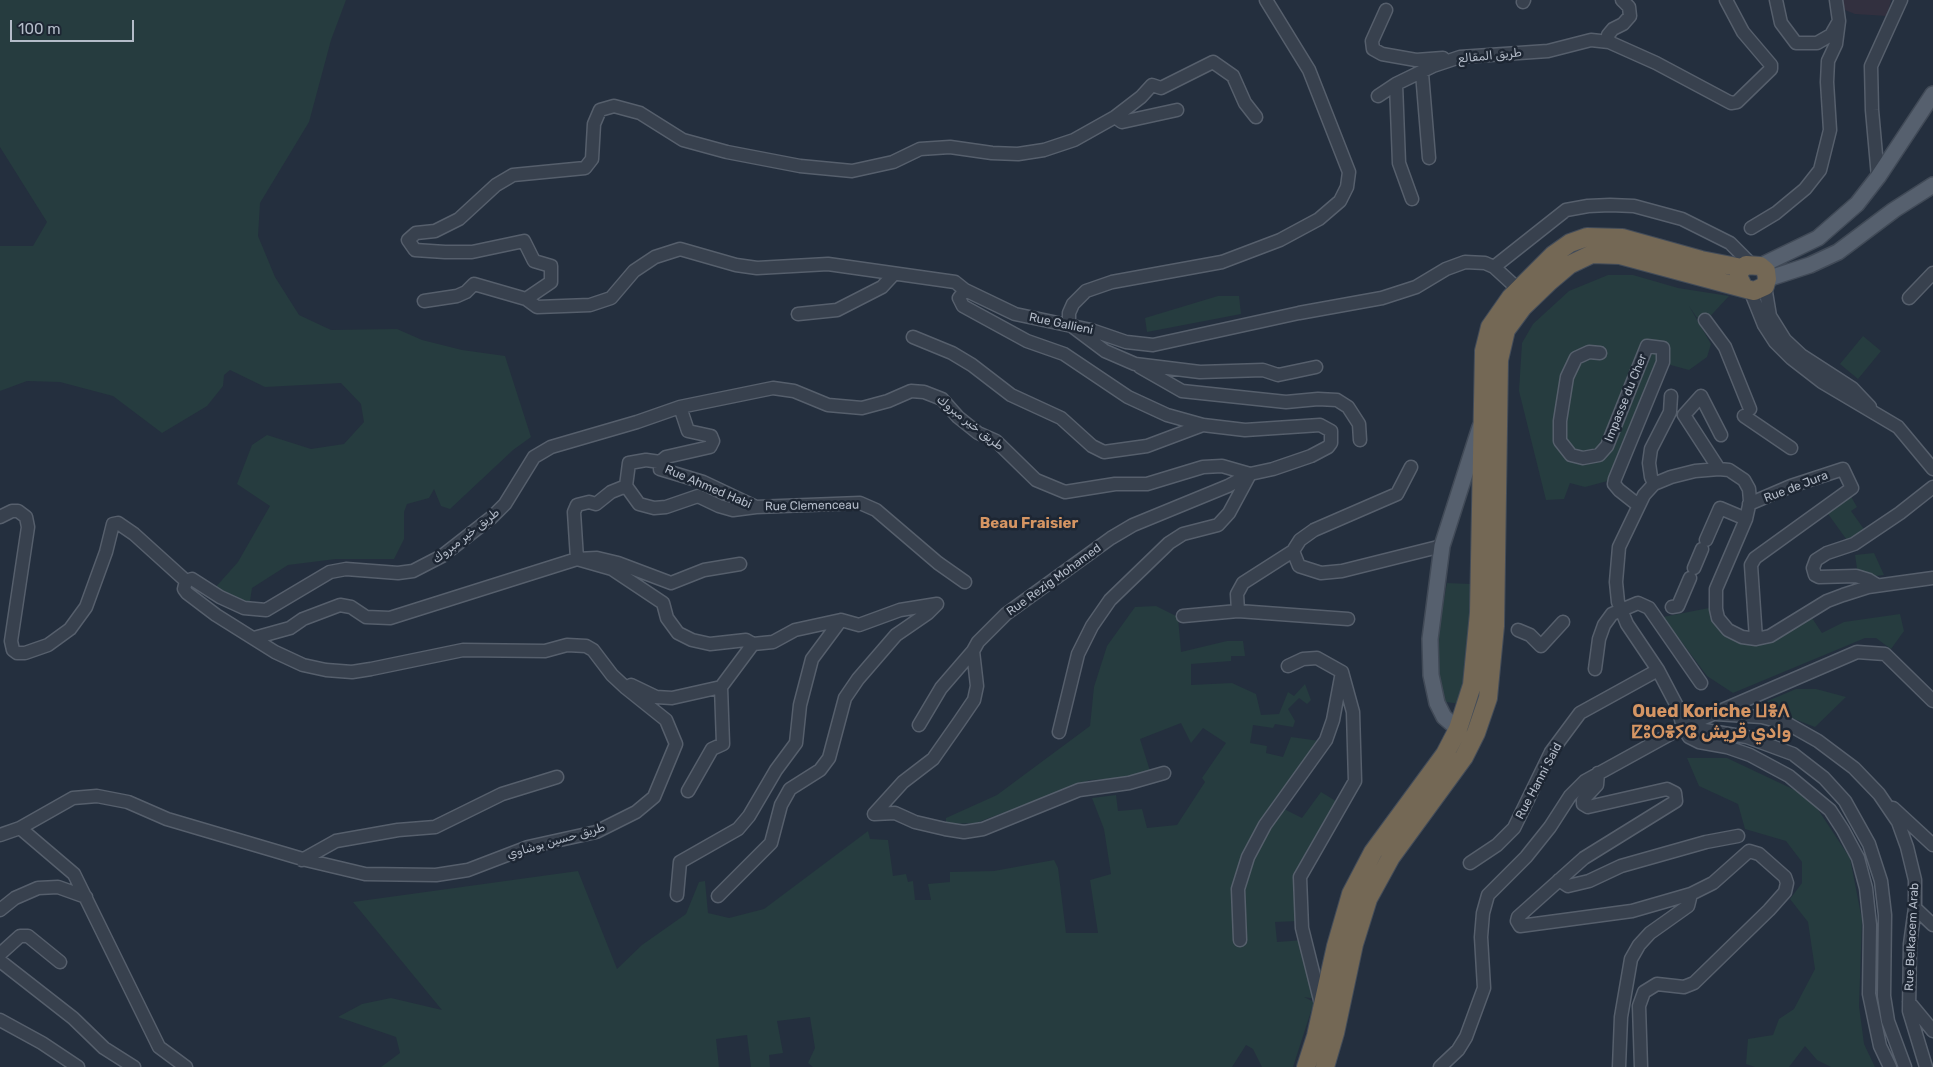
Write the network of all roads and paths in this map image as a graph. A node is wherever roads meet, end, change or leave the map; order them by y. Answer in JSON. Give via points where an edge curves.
{"nodes":[{"id":1,"x":1266,"y":0,"type":"edge"},
{"id":2,"x":1622,"y":0,"type":"edge"},
{"id":3,"x":1726,"y":0,"type":"edge"},
{"id":4,"x":1776,"y":0,"type":"edge"},
{"id":5,"x":1836,"y":0,"type":"edge"},
{"id":6,"x":1901,"y":0,"type":"edge"},
{"id":7,"x":1386,"y":10,"type":"dead end"},
{"id":8,"x":1839,"y":21,"type":"junction"},
{"id":9,"x":1609,"y":42,"type":"junction"},
{"id":10,"x":1460,"y":57,"type":"junction"},
{"id":11,"x":1422,"y":72,"type":"junction"},
{"id":12,"x":1396,"y":84,"type":"junction"},
{"id":13,"x":1933,"y":94,"type":"edge"},
{"id":14,"x":1378,"y":96,"type":"dead end"},
{"id":15,"x":1177,"y":110,"type":"dead end"},
{"id":16,"x":1115,"y":117,"type":"junction"},
{"id":17,"x":1256,"y":117,"type":"dead end"},
{"id":18,"x":1429,"y":158,"type":"dead end"},
{"id":19,"x":1878,"y":177,"type":"junction"},
{"id":20,"x":1933,"y":185,"type":"edge"},
{"id":21,"x":1412,"y":199,"type":"dead end"},
{"id":22,"x":1752,"y":228,"type":"dead end"},
{"id":23,"x":1494,"y":267,"type":"junction"},
{"id":24,"x":894,"y":274,"type":"junction"},
{"id":25,"x":1754,"y":277,"type":"junction"},
{"id":26,"x":1931,"y":279,"type":"edge"},
{"id":27,"x":1518,"y":289,"type":"junction"},
{"id":28,"x":965,"y":290,"type":"junction"},
{"id":29,"x":1909,"y":298,"type":"dead end"},
{"id":30,"x":526,"y":299,"type":"junction"},
{"id":31,"x":424,"y":301,"type":"dead end"},
{"id":32,"x":798,"y":314,"type":"dead end"},
{"id":33,"x":1706,"y":320,"type":"dead end"},
{"id":34,"x":1069,"y":324,"type":"junction"},
{"id":35,"x":913,"y":337,"type":"dead end"},
{"id":36,"x":1600,"y":353,"type":"dead end"},
{"id":37,"x":1136,"y":364,"type":"junction"},
{"id":38,"x":1316,"y":368,"type":"dead end"},
{"id":39,"x":1671,"y":396,"type":"dead end"},
{"id":40,"x":680,"y":407,"type":"junction"},
{"id":41,"x":1483,"y":419,"type":"junction"},
{"id":42,"x":1202,"y":425,"type":"junction"},
{"id":43,"x":1720,"y":435,"type":"dead end"},
{"id":44,"x":1360,"y":440,"type":"dead end"},
{"id":45,"x":1791,"y":448,"type":"dead end"},
{"id":46,"x":660,"y":466,"type":"junction"},
{"id":47,"x":1411,"y":468,"type":"dead end"},
{"id":48,"x":1720,"y":469,"type":"junction"},
{"id":49,"x":1933,"y":469,"type":"edge"},
{"id":50,"x":1250,"y":474,"type":"junction"},
{"id":51,"x":1654,"y":484,"type":"junction"},
{"id":52,"x":626,"y":486,"type":"junction"},
{"id":53,"x":1933,"y":486,"type":"edge"},
{"id":54,"x":1749,"y":504,"type":"junction"},
{"id":55,"x":1638,"y":505,"type":"junction"},
{"id":56,"x":756,"y":507,"type":"junction"},
{"id":57,"x":0,"y":517,"type":"edge"},
{"id":58,"x":1746,"y":519,"type":"junction"},
{"id":59,"x":1442,"y":546,"type":"junction"},
{"id":60,"x":1293,"y":551,"type":"junction"},
{"id":61,"x":577,"y":559,"type":"junction"},
{"id":62,"x":740,"y":564,"type":"dead end"},
{"id":63,"x":1933,"y":578,"type":"edge"},
{"id":64,"x":186,"y":581,"type":"junction"},
{"id":65,"x":965,"y":582,"type":"dead end"},
{"id":66,"x":1877,"y":585,"type":"junction"},
{"id":67,"x":1672,"y":607,"type":"dead end"},
{"id":68,"x":1621,"y":609,"type":"junction"},
{"id":69,"x":1238,"y":611,"type":"junction"},
{"id":70,"x":1183,"y":616,"type":"dead end"},
{"id":71,"x":1348,"y":619,"type":"dead end"},
{"id":72,"x":841,"y":620,"type":"junction"},
{"id":73,"x":1563,"y":622,"type":"dead end"},
{"id":74,"x":1518,"y":630,"type":"dead end"},
{"id":75,"x":254,"y":638,"type":"junction"},
{"id":76,"x":1756,"y":639,"type":"junction"},
{"id":77,"x":753,"y":644,"type":"junction"},
{"id":78,"x":973,"y":651,"type":"junction"},
{"id":79,"x":1288,"y":666,"type":"dead end"},
{"id":80,"x":1594,"y":669,"type":"dead end"},
{"id":81,"x":1658,"y":670,"type":"junction"},
{"id":82,"x":1342,"y":672,"type":"junction"},
{"id":83,"x":615,"y":678,"type":"junction"},
{"id":84,"x":1701,"y":683,"type":"dead end"},
{"id":85,"x":721,"y":687,"type":"junction"},
{"id":86,"x":1933,"y":701,"type":"edge"},
{"id":87,"x":1713,"y":713,"type":"junction"},
{"id":88,"x":919,"y":725,"type":"dead end"},
{"id":89,"x":1683,"y":727,"type":"junction"},
{"id":90,"x":1458,"y":729,"type":"junction"},
{"id":91,"x":1059,"y":732,"type":"dead end"},
{"id":92,"x":776,"y":770,"type":"junction"},
{"id":93,"x":1598,"y":773,"type":"junction"},
{"id":94,"x":1164,"y":774,"type":"dead end"},
{"id":95,"x":557,"y":777,"type":"dead end"},
{"id":96,"x":790,"y":789,"type":"junction"},
{"id":97,"x":688,"y":791,"type":"dead end"},
{"id":98,"x":1879,"y":794,"type":"junction"},
{"id":99,"x":20,"y":828,"type":"junction"},
{"id":100,"x":0,"y":835,"type":"edge"},
{"id":101,"x":1738,"y":836,"type":"dead end"},
{"id":102,"x":1933,"y":845,"type":"edge"},
{"id":103,"x":302,"y":860,"type":"junction"},
{"id":104,"x":1470,"y":863,"type":"dead end"},
{"id":105,"x":1559,"y":880,"type":"junction"},
{"id":106,"x":1691,"y":894,"type":"junction"},
{"id":107,"x":677,"y":895,"type":"dead end"},
{"id":108,"x":718,"y":896,"type":"dead end"},
{"id":109,"x":86,"y":897,"type":"junction"},
{"id":110,"x":1915,"y":908,"type":"junction"},
{"id":111,"x":0,"y":910,"type":"edge"},
{"id":112,"x":1933,"y":924,"type":"edge"},
{"id":113,"x":1240,"y":940,"type":"dead end"},
{"id":114,"x":0,"y":954,"type":"edge"},
{"id":115,"x":0,"y":961,"type":"edge"},
{"id":116,"x":60,"y":962,"type":"dead end"},
{"id":117,"x":1909,"y":1002,"type":"junction"},
{"id":118,"x":1322,"y":1009,"type":"junction"},
{"id":119,"x":0,"y":1020,"type":"edge"},
{"id":120,"x":1933,"y":1031,"type":"edge"},
{"id":121,"x":70,"y":1065,"type":"edge"},
{"id":122,"x":134,"y":1067,"type":"edge"},
{"id":123,"x":186,"y":1067,"type":"edge"},
{"id":124,"x":1306,"y":1067,"type":"edge"},
{"id":125,"x":1325,"y":1067,"type":"edge"},
{"id":126,"x":1440,"y":1067,"type":"edge"},
{"id":127,"x":1619,"y":1067,"type":"edge"},
{"id":128,"x":1641,"y":1067,"type":"edge"},
{"id":129,"x":1890,"y":1067,"type":"edge"},
{"id":130,"x":1905,"y":1067,"type":"edge"},
{"id":131,"x":1926,"y":1067,"type":"edge"}],
"edges":[{"from":1,"to":34,"type":"street","via":[[1309,70],[1349,172],[1347,187],[1340,201],[1319,219],[1280,240],[1222,262],[1112,282],[1086,291],[1073,304]]},
{"from":2,"to":9,"type":"street","via":[[1629,7],[1630,16],[1608,35]]},
{"from":3,"to":9,"type":"street","via":[[1743,32],[1771,65],[1737,102],[1726,101],[1656,62]]},
{"from":4,"to":8,"type":"street","via":[[1781,23],[1796,43],[1817,43],[1831,35]]},
{"from":5,"to":8,"type":"street"},
{"from":6,"to":19,"type":"street","via":[[1871,66]]},
{"from":7,"to":10,"type":"street","via":[[1372,40],[1373,49],[1382,54],[1416,60]]},
{"from":8,"to":22,"type":"street","via":[[1836,44],[1828,61],[1830,130],[1820,170],[1806,189]]},
{"from":9,"to":10,"type":"street","name":"طريق المقالع","via":[[1591,40],[1548,51]]},
{"from":10,"to":11,"type":"street","name":"طريق المقالع"},
{"from":11,"to":12,"type":"street","name":"طريق المقالع"},
{"from":11,"to":18,"type":"street"},
{"from":12,"to":14,"type":"street","name":"طريق المقالع"},
{"from":12,"to":21,"type":"street","via":[[1399,162]]},
{"from":13,"to":19,"type":"main road"},
{"from":15,"to":16,"type":"street","via":[[1122,122]]},
{"from":16,"to":17,"type":"street","via":[[1152,85],[1161,88],[1213,62],[1233,76],[1245,103]]},
{"from":16,"to":30,"type":"street","via":[[1074,140],[1044,150],[1018,154],[950,146],[920,149],[893,162],[852,171],[800,166],[727,152],[683,140],[640,113],[614,106],[600,110],[594,124],[592,159],[585,168],[513,175],[496,185],[459,220],[435,231],[416,233],[408,240],[415,250],[445,252],[472,252],[524,241],[534,261],[551,266],[551,282]]},
{"from":19,"to":25,"type":"main road","via":[[1857,204],[1818,238]]},
{"from":20,"to":25,"type":"main road","via":[[1838,252],[1810,265]]},
{"from":23,"to":25,"type":"street","via":[[1566,210],[1634,206],[1682,220],[1730,243]]},
{"from":23,"to":27,"type":"street"},
{"from":23,"to":34,"type":"street","name":"Rue Gallieni","via":[[1465,262],[1416,287],[1382,298],[1153,345],[1126,342]]},
{"from":24,"to":28,"type":"street","name":"Rue Gallieni","via":[[955,282]]},
{"from":24,"to":30,"type":"street","name":"Rue Gallieni","via":[[828,264],[757,268],[680,249],[655,258],[634,271],[611,298],[590,305],[537,307]]},
{"from":24,"to":32,"type":"street","via":[[882,287],[837,310]]},
{"from":25,"to":27,"type":"highway","via":[[1622,238],[1596,236],[1578,239],[1565,246]]},
{"from":25,"to":49,"type":"street","via":[[1767,320],[1801,355],[1852,388],[1875,413],[1898,427]]},
{"from":25,"to":125,"type":"highway","via":[[1620,255],[1592,254],[1556,276],[1523,307],[1506,330],[1499,360],[1495,626],[1488,698],[1464,756],[1391,857],[1368,900],[1354,944]]},
{"from":26,"to":29,"type":"street"},
{"from":27,"to":41,"type":"highway","via":[[1498,314],[1487,335]]},
{"from":28,"to":34,"type":"street","name":"Rue Gallieni","via":[[1015,314]]},
{"from":28,"to":42,"type":"street","via":[[959,298],[961,304],[987,321],[1027,341],[1064,354],[1149,408]]},
{"from":30,"to":31,"type":"street","via":[[474,284],[457,296]]},
{"from":33,"to":45,"type":"street","via":[[1725,347],[1747,412]]},
{"from":34,"to":37,"type":"street","via":[[1105,351]]},
{"from":35,"to":42,"type":"street","via":[[972,365],[1011,394],[1060,418],[1092,446],[1104,452],[1147,446]]},
{"from":36,"to":55,"type":"street","name":"Impasse du Cher","via":[[1589,352],[1576,358],[1565,386],[1560,441],[1571,455],[1583,458],[1599,455],[1607,446],[1647,346],[1663,348],[1663,362],[1614,484]]},
{"from":37,"to":38,"type":"street","via":[[1200,372],[1263,370],[1278,375]]},
{"from":37,"to":44,"type":"street","via":[[1182,391],[1286,402],[1318,398],[1337,400],[1348,407],[1359,424]]},
{"from":39,"to":51,"type":"street","via":[[1670,412],[1651,449],[1650,477]]},
{"from":40,"to":46,"type":"street","name":"Rue Ahmed Habi","via":[[688,431],[711,436],[713,441],[710,447],[666,456]]},
{"from":40,"to":50,"type":"street","name":"طريق خير مبروك","via":[[773,388],[794,391],[828,406],[862,408],[911,391],[924,392],[942,399],[978,433],[996,441],[1036,480],[1065,492],[1115,484],[1147,484],[1204,467],[1222,466]]},
{"from":40,"to":64,"type":"street","name":"طريق خير مبروك","via":[[550,446],[534,457],[505,504],[492,517],[442,556],[413,571],[346,569],[330,572],[266,610],[244,608],[192,579]]},
{"from":41,"to":59,"type":"main road"},
{"from":41,"to":90,"type":"highway","via":[[1478,648],[1472,685]]},
{"from":42,"to":50,"type":"street","via":[[1245,430],[1320,426],[1331,430],[1328,447],[1301,459]]},
{"from":43,"to":48,"type":"street","via":[[1701,396],[1684,415]]},
{"from":46,"to":52,"type":"street","via":[[646,460],[629,464]]},
{"from":46,"to":56,"type":"street","name":"Rue Ahmed Habi"},
{"from":47,"to":60,"type":"street","via":[[1397,494],[1314,530],[1300,540]]},
{"from":48,"to":51,"type":"street","via":[[1695,471]]},
{"from":48,"to":54,"type":"street","via":[[1730,470],[1744,480],[1750,489]]},
{"from":50,"to":78,"type":"street","name":"Rue Rezig Mohamed","via":[[1133,525],[1111,538],[1006,614]]},
{"from":50,"to":91,"type":"street","via":[[1229,513],[1218,525],[1183,534],[1169,543],[1110,600],[1078,654]]},
{"from":51,"to":55,"type":"street"},
{"from":52,"to":56,"type":"street","name":"Rue Clemenceau","via":[[639,504],[654,508],[698,496],[732,510]]},
{"from":52,"to":61,"type":"street","via":[[611,492],[596,504],[589,502],[577,506],[574,512]]},
{"from":53,"to":66,"type":"street","via":[[1854,544],[1827,552],[1816,560],[1813,568],[1819,577],[1856,576]]},
{"from":54,"to":58,"type":"street"},
{"from":54,"to":76,"type":"street","name":"Rue de Jura","via":[[1843,468],[1852,488],[1755,558],[1751,565]]},
{"from":55,"to":68,"type":"street","via":[[1619,547],[1616,582]]},
{"from":56,"to":65,"type":"street","name":"Rue Clemenceau","via":[[860,503],[876,510]]},
{"from":57,"to":64,"type":"street","via":[[12,511],[23,513],[28,527],[11,640],[17,653],[48,645],[70,629],[86,607],[113,524],[118,523],[134,534]]},
{"from":58,"to":67,"type":"street","via":[[1720,508],[1678,606]]},
{"from":58,"to":76,"type":"street","via":[[1716,589],[1716,609],[1718,618],[1728,630]]},
{"from":59,"to":60,"type":"street","via":[[1342,571],[1321,573],[1299,566]]},
{"from":59,"to":90,"type":"main road","via":[[1430,639],[1432,675],[1437,703],[1444,717]]},
{"from":60,"to":69,"type":"street","via":[[1243,582],[1238,594]]},
{"from":61,"to":62,"type":"street","via":[[597,558],[618,563],[671,583],[704,570]]},
{"from":61,"to":75,"type":"street","via":[[390,618],[366,617],[351,607],[340,605],[303,619],[290,628]]},
{"from":61,"to":77,"type":"street","via":[[612,568],[663,603],[667,618],[678,633],[692,640],[710,644],[746,640]]},
{"from":63,"to":66,"type":"street"},
{"from":64,"to":75,"type":"street","name":"طريق حسين بوشاوي","via":[[186,593]]},
{"from":66,"to":76,"type":"street","via":[[1827,601],[1770,636]]},
{"from":68,"to":80,"type":"street","via":[[1612,614],[1604,625]]},
{"from":68,"to":81,"type":"street","via":[[1627,624]]},
{"from":68,"to":84,"type":"street","via":[[1638,603],[1649,608]]},
{"from":69,"to":70,"type":"street"},
{"from":69,"to":71,"type":"street"},
{"from":72,"to":77,"type":"street","via":[[795,630],[773,642]]},
{"from":72,"to":92,"type":"street","via":[[812,659],[800,705],[796,743]]},
{"from":72,"to":96,"type":"street","via":[[859,625],[900,610],[937,604],[896,636],[858,679],[844,698],[829,758],[820,770]]},
{"from":73,"to":74,"type":"street","via":[[1541,646],[1530,635]]},
{"from":75,"to":83,"type":"street","name":"طريق حسين بوشاوي","via":[[303,665],[352,672],[463,650],[545,651],[576,644],[594,650]]},
{"from":77,"to":85,"type":"street"},
{"from":78,"to":88,"type":"street","name":"Rue Rezig Mohamed","via":[[941,688]]},
{"from":78,"to":94,"type":"street","via":[[977,686],[974,700],[933,759],[903,782],[875,815],[895,813],[915,822],[964,832],[983,829],[1079,790]]},
{"from":79,"to":82,"type":"street","via":[[1303,659],[1317,658]]},
{"from":81,"to":89,"type":"street","via":[[1678,708]]},
{"from":81,"to":104,"type":"street","name":"Rue Hanni Said","via":[[1580,713],[1551,752],[1514,828],[1497,845]]},
{"from":82,"to":113,"type":"street","via":[[1326,740],[1265,825],[1248,856],[1238,889]]},
{"from":82,"to":118,"type":"street","via":[[1353,712],[1355,781],[1300,877],[1302,928]]},
{"from":83,"to":85,"type":"street","via":[[656,697],[672,698]]},
{"from":83,"to":103,"type":"street","name":"طريق حسين بوشاوي","via":[[666,720],[676,744],[654,797],[636,812],[596,832],[528,847],[468,870],[436,875],[365,874]]},
{"from":85,"to":97,"type":"street","via":[[723,744],[712,749]]},
{"from":86,"to":87,"type":"street","via":[[1885,654],[1857,652]]},
{"from":87,"to":89,"type":"street"},
{"from":87,"to":98,"type":"street","name":"Rue Belkacem Arab","via":[[1762,717],[1788,724],[1854,768]]},
{"from":89,"to":93,"type":"street"},
{"from":89,"to":129,"type":"street","via":[[1693,740],[1738,751],[1774,768],[1808,789],[1830,810],[1858,858],[1866,888],[1870,925],[1868,994],[1880,1046]]},
{"from":89,"to":130,"type":"street","via":[[1748,737],[1793,754],[1824,778],[1845,801],[1869,844],[1881,881],[1885,915],[1884,996],[1888,1021]]},
{"from":90,"to":118,"type":"highway","via":[[1433,773],[1373,852],[1358,878],[1344,918]]},
{"from":92,"to":96,"type":"street"},
{"from":92,"to":107,"type":"street","via":[[738,829],[680,862]]},
{"from":93,"to":105,"type":"street","via":[[1597,785],[1583,800],[1588,807],[1667,789],[1674,792],[1676,801],[1584,858]]},
{"from":93,"to":126,"type":"street","via":[[1570,796],[1526,856],[1488,895],[1480,937],[1484,988],[1466,1036],[1458,1050]]},
{"from":95,"to":103,"type":"street","via":[[502,794],[435,827],[336,841]]},
{"from":96,"to":108,"type":"street","via":[[780,806],[771,843]]},
{"from":98,"to":102,"type":"street"},
{"from":98,"to":110,"type":"street","name":"Rue Belkacem Arab","via":[[1898,822],[1907,847],[1915,880]]},
{"from":99,"to":100,"type":"street","name":"طريق حسين بوشاوي"},
{"from":99,"to":103,"type":"street","name":"طريق حسين بوشاوي","via":[[73,798],[110,797],[167,819]]},
{"from":99,"to":109,"type":"street","via":[[74,874]]},
{"from":101,"to":105,"type":"street","via":[[1621,866],[1589,881],[1568,886]]},
{"from":105,"to":106,"type":"street","via":[[1518,917],[1520,926],[1632,911]]},
{"from":106,"to":127,"type":"street","via":[[1688,906],[1650,933],[1631,959],[1621,1017]]},
{"from":106,"to":128,"type":"street","via":[[1712,883],[1744,853],[1752,851],[1785,877],[1787,883],[1785,892],[1769,910],[1694,983],[1684,987],[1657,984],[1644,992],[1639,1006]]},
{"from":109,"to":111,"type":"street","via":[[58,887],[38,888]]},
{"from":109,"to":123,"type":"street","via":[[160,1047]]},
{"from":110,"to":112,"type":"street"},
{"from":110,"to":117,"type":"street","name":"Rue Belkacem Arab","via":[[1910,944]]},
{"from":114,"to":116,"type":"street","via":[[20,936],[28,936]]},
{"from":115,"to":122,"type":"street","via":[[74,1018],[104,1048]]},
{"from":117,"to":120,"type":"street"},
{"from":117,"to":131,"type":"street","name":"Rue Belkacem Arab"},
{"from":118,"to":124,"type":"highway"},
{"from":119,"to":121,"type":"street","via":[[42,1043]]}]}
